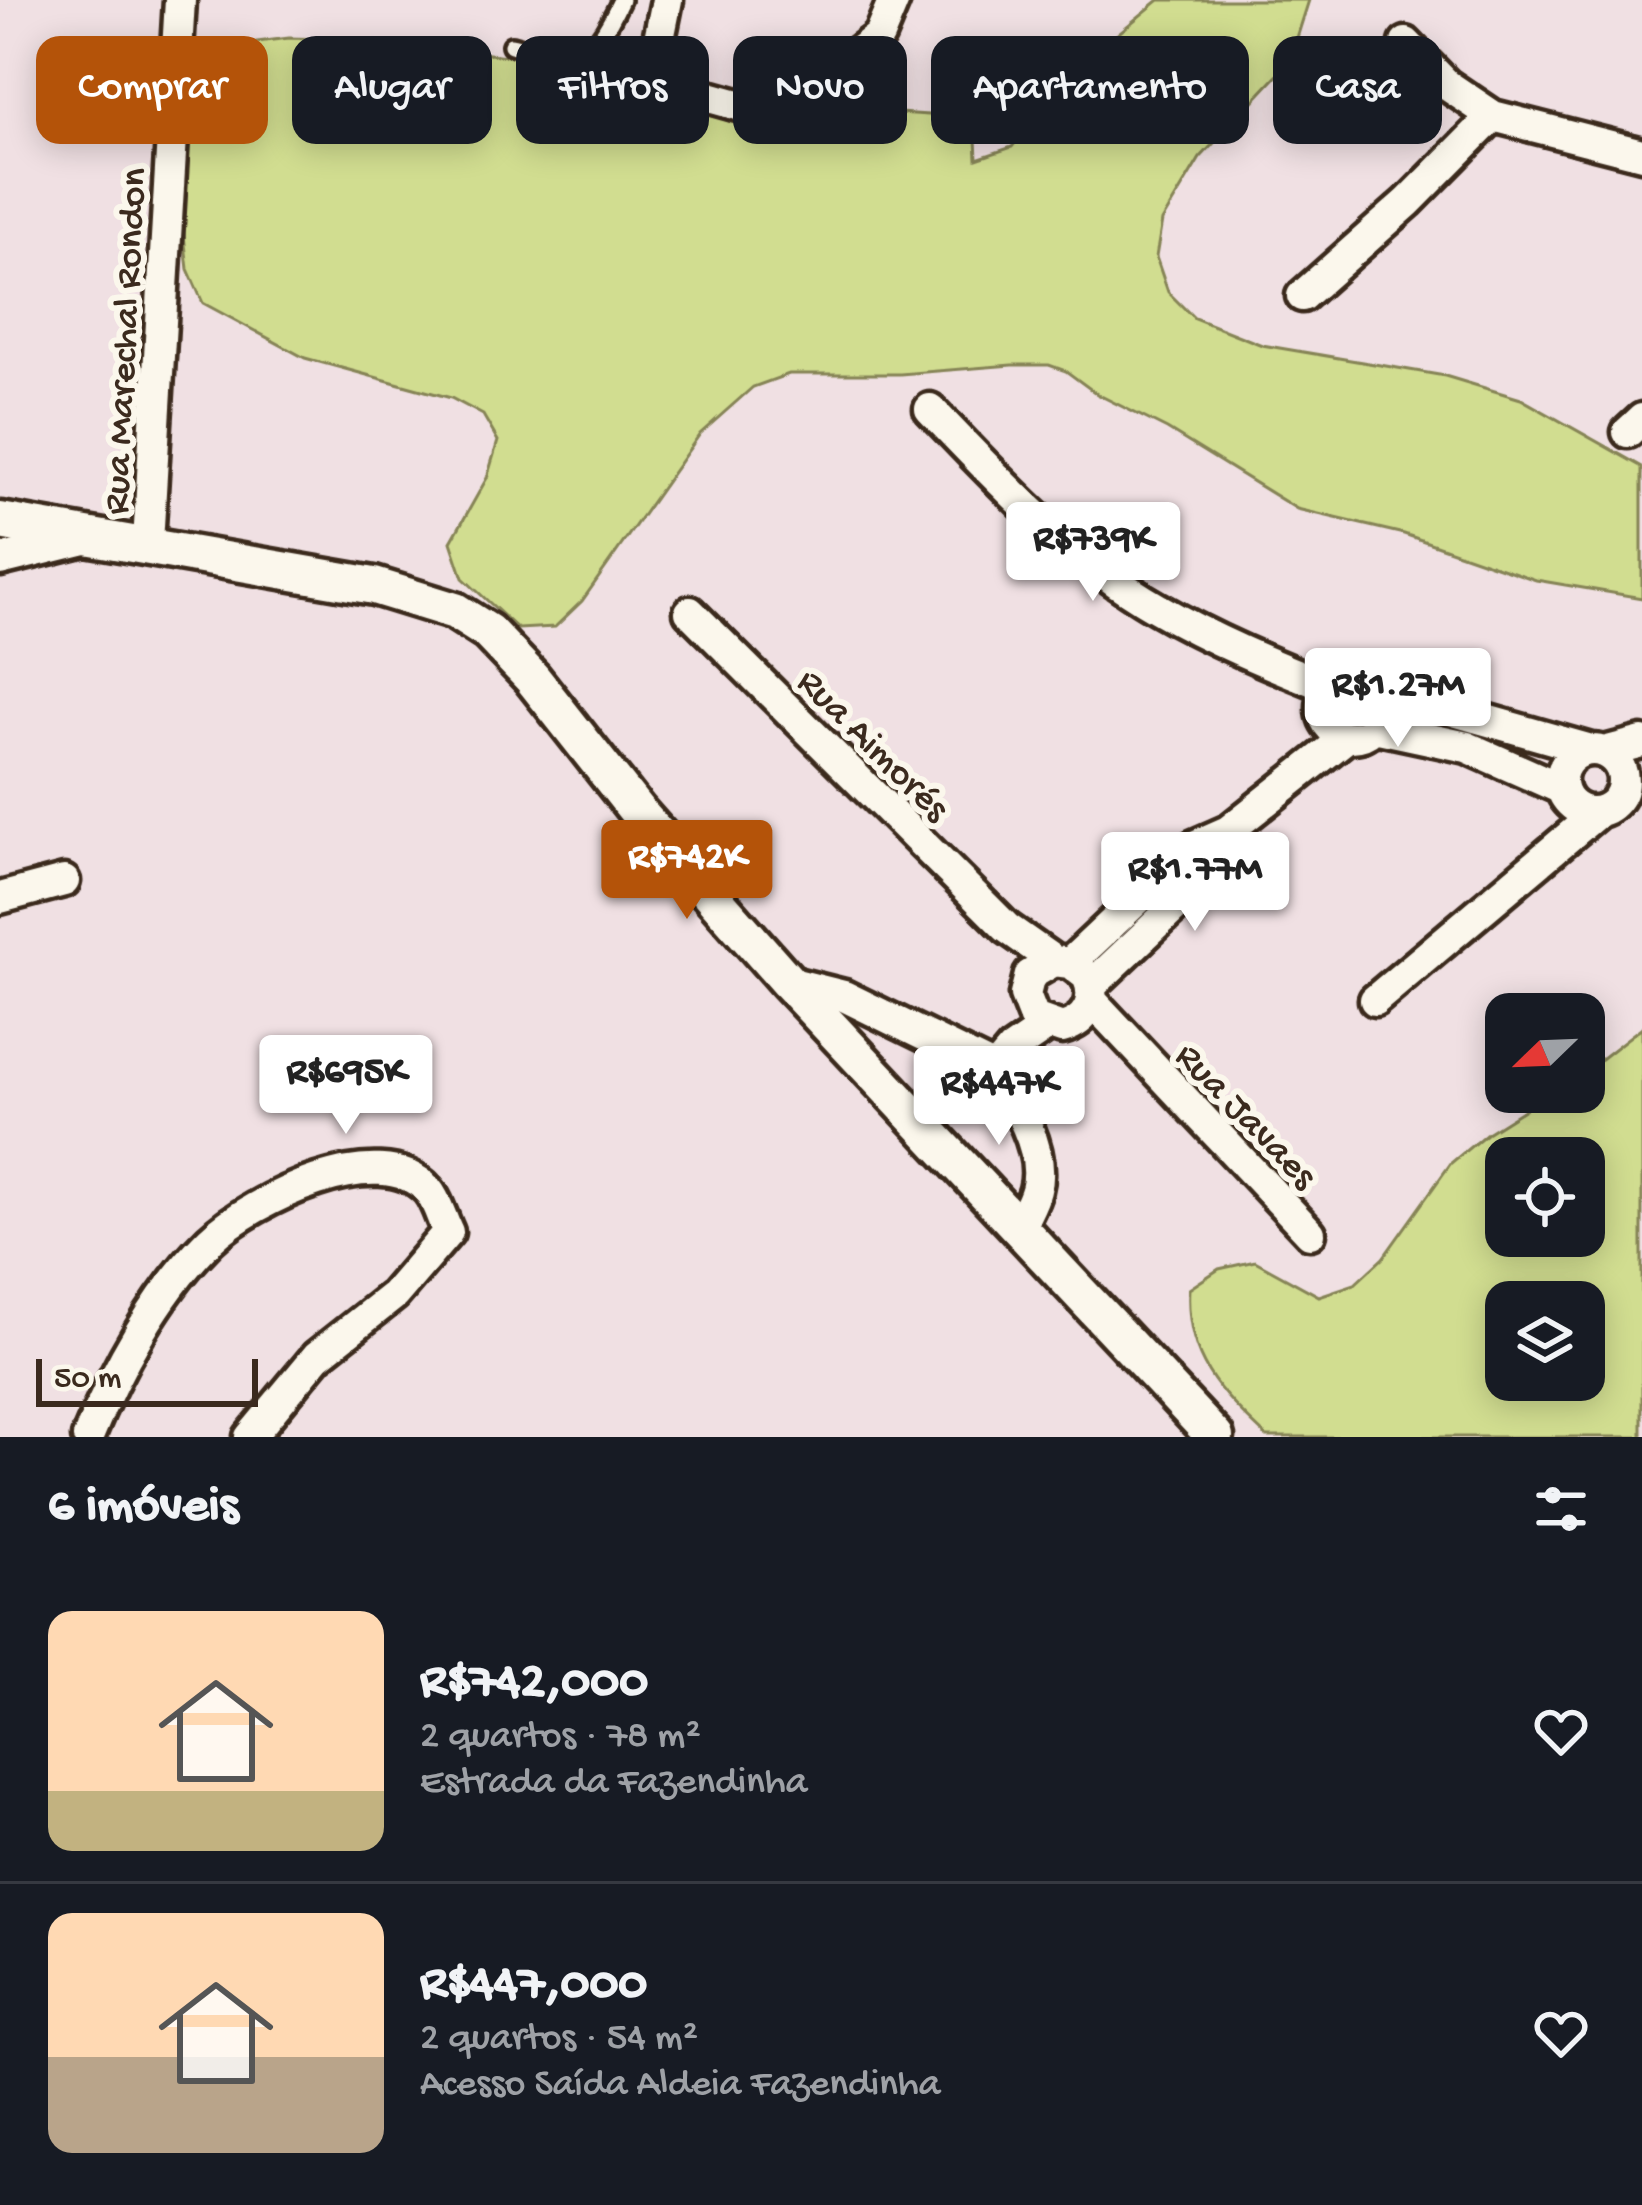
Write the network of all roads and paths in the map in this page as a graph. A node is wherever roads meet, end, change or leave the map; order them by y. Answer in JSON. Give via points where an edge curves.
{"nodes":[{"id":1,"x":180,"y":0,"type":"edge"},
{"id":2,"x":621,"y":0,"type":"edge"},
{"id":3,"x":667,"y":0,"type":"edge"},
{"id":4,"x":894,"y":0,"type":"edge"},
{"id":5,"x":511,"y":46,"type":"dead end"},
{"id":6,"x":1442,"y":80,"type":"edge"},
{"id":7,"x":1493,"y":116,"type":"junction"},
{"id":8,"x":1642,"y":154,"type":"edge"},
{"id":9,"x":1302,"y":296,"type":"dead end"},
{"id":10,"x":930,"y":409,"type":"dead end"},
{"id":11,"x":0,"y":521,"type":"edge"},
{"id":12,"x":85,"y":539,"type":"junction"},
{"id":13,"x":148,"y":543,"type":"junction"},
{"id":14,"x":0,"y":560,"type":"edge"},
{"id":15,"x":691,"y":612,"type":"dead end"},
{"id":16,"x":1373,"y":688,"type":"junction"},
{"id":17,"x":1328,"y":701,"type":"junction"},
{"id":18,"x":1360,"y":732,"type":"junction"},
{"id":19,"x":1642,"y":742,"type":"edge"},
{"id":20,"x":1598,"y":751,"type":"junction"},
{"id":21,"x":1286,"y":781,"type":"junction"},
{"id":22,"x":1598,"y":795,"type":"edge"},
{"id":23,"x":64,"y":881,"type":"dead end"},
{"id":24,"x":0,"y":898,"type":"edge"},
{"id":25,"x":788,"y":982,"type":"junction"},
{"id":26,"x":1061,"y":993,"type":"junction"},
{"id":27,"x":1375,"y":1000,"type":"dead end"},
{"id":28,"x":1004,"y":1060,"type":"junction"},
{"id":29,"x":1020,"y":1227,"type":"junction"},
{"id":30,"x":1310,"y":1233,"type":"dead end"},
{"id":31,"x":88,"y":1437,"type":"edge"},
{"id":32,"x":250,"y":1437,"type":"edge"},
{"id":33,"x":1215,"y":1437,"type":"edge"}],
"edges":[{"from":1,"to":13,"type":"street","name":"Rua Marechal Rondon"},
{"from":2,"to":5,"type":"lane","via":[[585,56]]},
{"from":3,"to":4,"type":"street","via":[[656,54],[665,76],[738,105],[822,79],[879,36]]},
{"from":6,"to":7,"type":"street"},
{"from":7,"to":8,"type":"street"},
{"from":7,"to":9,"type":"street"},
{"from":10,"to":17,"type":"street","via":[[999,482],[1099,567]]},
{"from":11,"to":12,"type":"street"},
{"from":12,"to":13,"type":"street"},
{"from":12,"to":14,"type":"street"},
{"from":13,"to":25,"type":"street","via":[[374,586],[455,611],[488,632]]},
{"from":15,"to":26,"type":"street","name":"Rua Aimorés","via":[[1007,928]]},
{"from":16,"to":17,"type":"street","via":[[1352,679]]},
{"from":16,"to":18,"type":"street","via":[[1381,700]]},
{"from":16,"to":20,"type":"street"},
{"from":17,"to":18,"type":"street","via":[[1336,732]]},
{"from":17,"to":21,"type":"street"},
{"from":18,"to":21,"type":"street"},
{"from":18,"to":22,"type":"street","via":[[1467,747]]},
{"from":19,"to":20,"type":"street"},
{"from":20,"to":22,"type":"street","via":[[1623,774]]},
{"from":20,"to":22,"type":"street","via":[[1580,752],[1564,767]]},
{"from":21,"to":26,"type":"street","via":[[1228,831],[1193,846]]},
{"from":22,"to":27,"type":"street","via":[[1519,878]]},
{"from":23,"to":24,"type":"street"},
{"from":25,"to":28,"type":"street"},
{"from":25,"to":29,"type":"street"},
{"from":26,"to":28,"type":"street"},
{"from":26,"to":30,"type":"street","name":"Rua Javaes","via":[[1132,1046]]},
{"from":28,"to":29,"type":"street","via":[[1037,1168]]},
{"from":29,"to":33,"type":"street"},
{"from":31,"to":32,"type":"street","via":[[156,1310],[212,1238],[345,1170],[385,1167],[428,1190],[448,1232],[394,1295],[317,1356]]}]}
